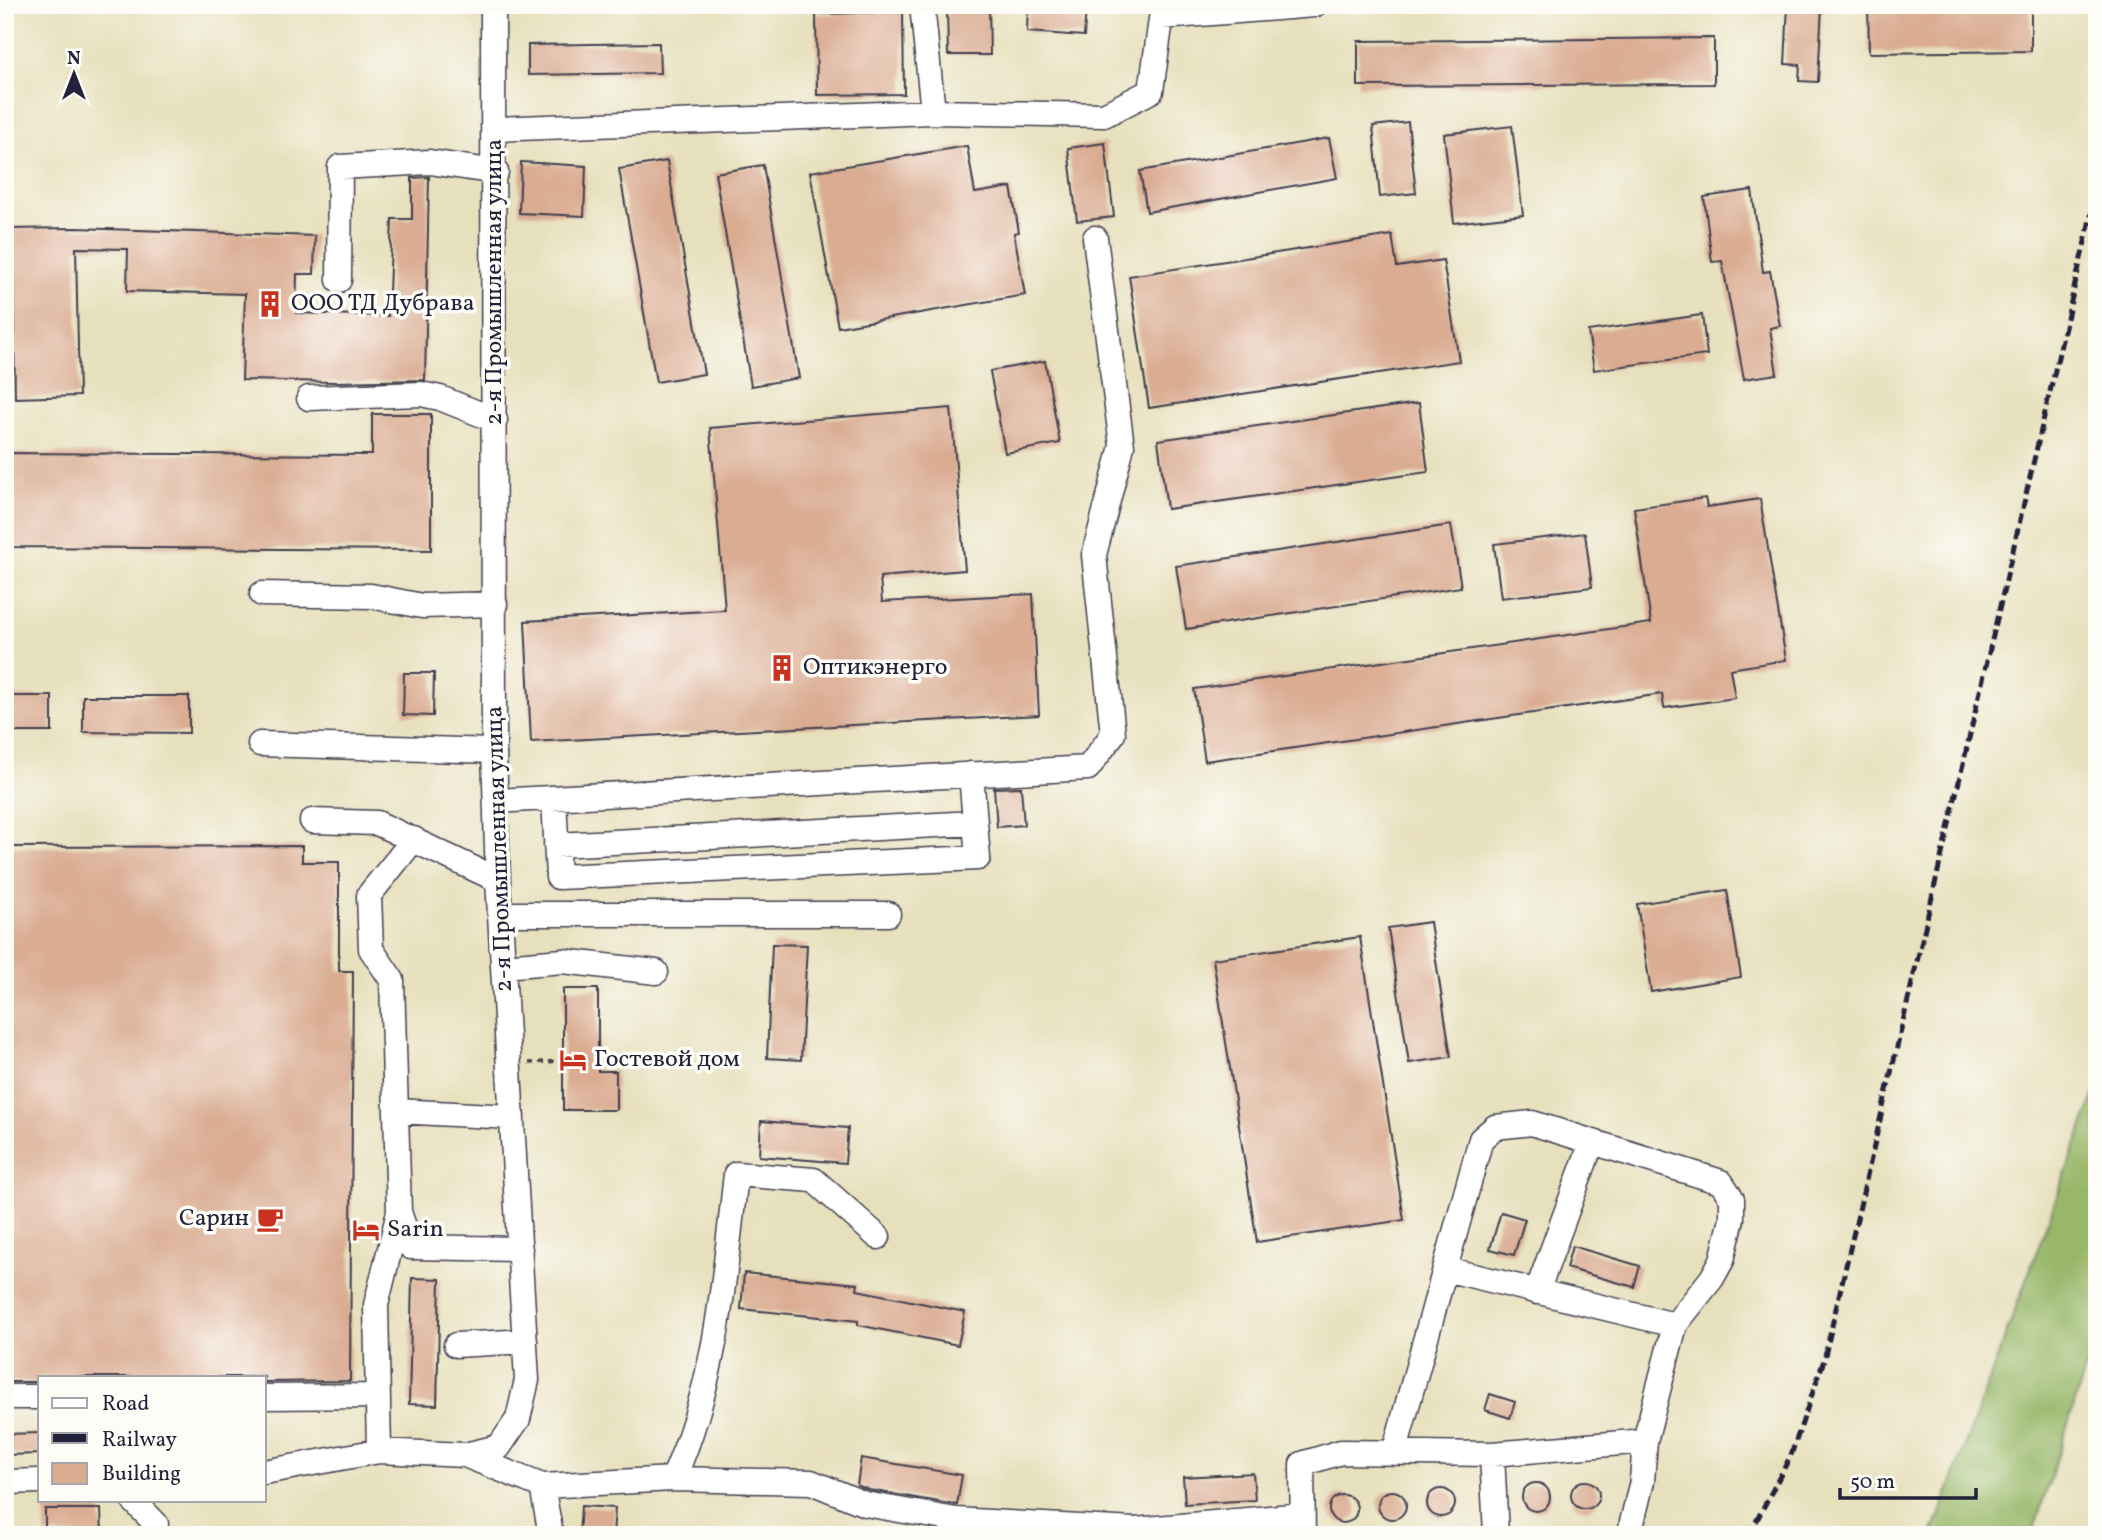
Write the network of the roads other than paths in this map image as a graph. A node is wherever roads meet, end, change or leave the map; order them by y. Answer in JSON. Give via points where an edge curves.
{"nodes":[{"id":1,"x":493,"y":5,"type":"edge"},
{"id":2,"x":922,"y":5,"type":"edge"},
{"id":3,"x":1314,"y":5,"type":"edge"},
{"id":4,"x":1221,"y":9,"type":"edge"},
{"id":5,"x":1162,"y":11,"type":"edge"},
{"id":6,"x":933,"y":112,"type":"junction"},
{"id":7,"x":495,"y":129,"type":"junction"},
{"id":8,"x":495,"y":172,"type":"junction"},
{"id":9,"x":1095,"y":238,"type":"dead end"},
{"id":10,"x":339,"y":280,"type":"dead end"},
{"id":11,"x":309,"y":398,"type":"dead end"},
{"id":12,"x":495,"y":420,"type":"junction"},
{"id":13,"x":262,"y":594,"type":"dead end"},
{"id":14,"x":495,"y":604,"type":"junction"},
{"id":15,"x":260,"y":744,"type":"dead end"},
{"id":16,"x":494,"y":751,"type":"junction"},
{"id":17,"x":971,"y":774,"type":"junction"},
{"id":18,"x":554,"y":798,"type":"junction"},
{"id":19,"x":497,"y":801,"type":"junction"},
{"id":20,"x":312,"y":821,"type":"dead end"},
{"id":21,"x":975,"y":823,"type":"junction"},
{"id":22,"x":414,"y":839,"type":"junction"},
{"id":23,"x":556,"y":845,"type":"junction"},
{"id":24,"x":498,"y":880,"type":"junction"},
{"id":25,"x":500,"y":914,"type":"junction"},
{"id":26,"x":888,"y":914,"type":"dead end"},
{"id":27,"x":503,"y":966,"type":"junction"},
{"id":28,"x":656,"y":972,"type":"dead end"},
{"id":29,"x":396,"y":1111,"type":"junction"},
{"id":30,"x":512,"y":1117,"type":"junction"},
{"id":31,"x":1592,"y":1142,"type":"junction"},
{"id":32,"x":399,"y":1212,"type":"junction"},
{"id":33,"x":878,"y":1237,"type":"dead end"},
{"id":34,"x":520,"y":1249,"type":"junction"},
{"id":35,"x":1445,"y":1269,"type":"junction"},
{"id":36,"x":1537,"y":1292,"type":"junction"},
{"id":37,"x":1675,"y":1325,"type":"junction"},
{"id":38,"x":525,"y":1341,"type":"junction"},
{"id":39,"x":456,"y":1345,"type":"dead end"},
{"id":40,"x":266,"y":1396,"type":"edge"},
{"id":41,"x":377,"y":1396,"type":"junction"},
{"id":42,"x":5,"y":1397,"type":"edge"},
{"id":43,"x":38,"y":1397,"type":"edge"},
{"id":44,"x":1645,"y":1441,"type":"junction"},
{"id":45,"x":379,"y":1451,"type":"junction"},
{"id":46,"x":1394,"y":1453,"type":"junction"},
{"id":47,"x":1492,"y":1454,"type":"junction"},
{"id":48,"x":465,"y":1455,"type":"junction"},
{"id":49,"x":266,"y":1472,"type":"edge"},
{"id":50,"x":673,"y":1479,"type":"junction"},
{"id":51,"x":38,"y":1481,"type":"edge"},
{"id":52,"x":5,"y":1482,"type":"edge"},
{"id":53,"x":542,"y":1486,"type":"junction"},
{"id":54,"x":134,"y":1502,"type":"edge"},
{"id":55,"x":156,"y":1524,"type":"dead end"},
{"id":56,"x":1302,"y":1525,"type":"edge"},
{"id":57,"x":956,"y":1527,"type":"edge"},
{"id":58,"x":1201,"y":1529,"type":"edge"},
{"id":59,"x":551,"y":1535,"type":"edge"},
{"id":60,"x":1496,"y":1535,"type":"edge"},
{"id":61,"x":1629,"y":1535,"type":"edge"}],
"edges":[{"from":1,"to":7,"type":"street","name":"2-я Промышленная улица"},
{"from":2,"to":6,"type":"street"},
{"from":3,"to":4,"type":"street"},
{"from":4,"to":5,"type":"street"},
{"from":5,"to":6,"type":"street","via":[[1151,92],[1104,115]]},
{"from":6,"to":7,"type":"street"},
{"from":7,"to":8,"type":"street","name":"2-я Промышленная улица"},
{"from":8,"to":10,"type":"street","via":[[430,162],[340,167]]},
{"from":8,"to":12,"type":"street","name":"2-я Промышленная улица"},
{"from":9,"to":17,"type":"street","via":[[1122,446],[1094,555],[1113,734],[1088,768]]},
{"from":11,"to":12,"type":"street","via":[[421,394]]},
{"from":12,"to":14,"type":"street","name":"2-я Промышленная улица"},
{"from":13,"to":14,"type":"street","via":[[371,596],[422,606]]},
{"from":14,"to":16,"type":"street","name":"2-я Промышленная улица"},
{"from":15,"to":16,"type":"street"},
{"from":16,"to":19,"type":"street","name":"2-я Промышленная улица"},
{"from":17,"to":18,"type":"street"},
{"from":17,"to":21,"type":"street"},
{"from":18,"to":19,"type":"street"},
{"from":18,"to":23,"type":"street"},
{"from":19,"to":24,"type":"street","name":"2-я Промышленная улица"},
{"from":20,"to":22,"type":"street","via":[[377,823]]},
{"from":21,"to":23,"type":"street"},
{"from":21,"to":23,"type":"street","via":[[978,858],[558,877]]},
{"from":22,"to":24,"type":"street"},
{"from":22,"to":29,"type":"street","via":[[369,895],[371,949],[392,980]]},
{"from":24,"to":25,"type":"street","name":"2-я Промышленная улица"},
{"from":25,"to":26,"type":"street"},
{"from":25,"to":27,"type":"street","name":"2-я Промышленная улица"},
{"from":27,"to":28,"type":"street","via":[[563,961]]},
{"from":27,"to":30,"type":"street","name":"2-я Промышленная улица"},
{"from":29,"to":30,"type":"street"},
{"from":29,"to":32,"type":"street"},
{"from":30,"to":34,"type":"street","name":"2-я Промышленная улица"},
{"from":31,"to":35,"type":"street","via":[[1532,1123],[1495,1127],[1481,1139]]},
{"from":31,"to":36,"type":"street"},
{"from":31,"to":37,"type":"street","via":[[1721,1182],[1732,1199],[1722,1260]]},
{"from":32,"to":34,"type":"street","via":[[411,1247]]},
{"from":32,"to":41,"type":"street","via":[[376,1305]]},
{"from":33,"to":50,"type":"street","via":[[814,1180],[736,1174],[710,1376]]},
{"from":34,"to":38,"type":"street","name":"2-я Промышленная улица"},
{"from":35,"to":36,"type":"street"},
{"from":35,"to":46,"type":"street"},
{"from":36,"to":37,"type":"street"},
{"from":37,"to":44,"type":"street"},
{"from":38,"to":39,"type":"street"},
{"from":38,"to":48,"type":"street","name":"2-я Промышленная улица","via":[[527,1380],[518,1419],[499,1447]]},
{"from":40,"to":41,"type":"street"},
{"from":41,"to":45,"type":"street"},
{"from":42,"to":43,"type":"street"},
{"from":44,"to":47,"type":"street"},
{"from":44,"to":61,"type":"street","via":[[1642,1481]]},
{"from":45,"to":48,"type":"street","name":"2-я Промышленная улица"},
{"from":45,"to":49,"type":"street","name":"2-я Промышленная улица"},
{"from":46,"to":47,"type":"street"},
{"from":46,"to":56,"type":"street","via":[[1341,1452],[1302,1464]]},
{"from":47,"to":60,"type":"street"},
{"from":48,"to":53,"type":"street"},
{"from":50,"to":53,"type":"street"},
{"from":50,"to":57,"type":"street","via":[[811,1482],[865,1504]]},
{"from":51,"to":52,"type":"street"},
{"from":53,"to":59,"type":"street"},
{"from":54,"to":55,"type":"street"},
{"from":56,"to":58,"type":"street"},
{"from":57,"to":58,"type":"street"}]}
